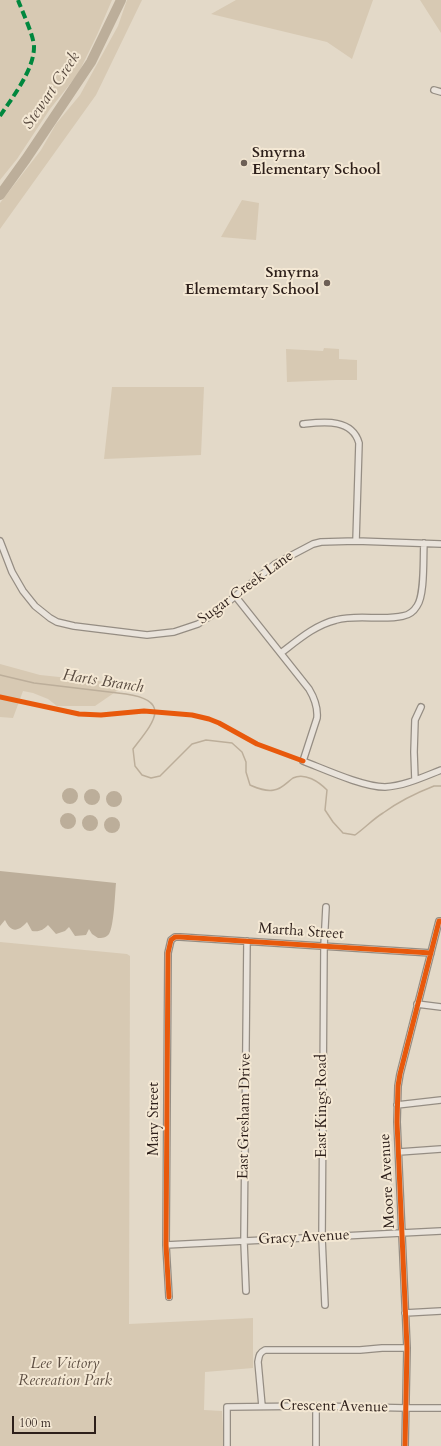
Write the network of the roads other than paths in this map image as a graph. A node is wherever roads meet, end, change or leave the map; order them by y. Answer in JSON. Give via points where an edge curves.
{"nodes":[{"id":1,"x":434,"y":90,"type":"dead end"},
{"id":2,"x":441,"y":92,"type":"edge"},
{"id":3,"x":303,"y":424,"type":"dead end"},
{"id":4,"x":0,"y":541,"type":"edge"},
{"id":5,"x":356,"y":541,"type":"junction"},
{"id":6,"x":424,"y":543,"type":"junction"},
{"id":7,"x":441,"y":544,"type":"edge"},
{"id":8,"x":236,"y":597,"type":"junction"},
{"id":9,"x":281,"y":652,"type":"junction"},
{"id":10,"x":421,"y":707,"type":"dead end"},
{"id":11,"x":441,"y":770,"type":"edge"},
{"id":12,"x":415,"y":780,"type":"junction"},
{"id":13,"x":326,"y":907,"type":"dead end"},
{"id":14,"x":440,"y":921,"type":"edge"},
{"id":15,"x":171,"y":940,"type":"joint"},
{"id":16,"x":247,"y":941,"type":"junction"},
{"id":17,"x":324,"y":946,"type":"junction"},
{"id":18,"x":431,"y":953,"type":"junction"},
{"id":19,"x":417,"y":1004,"type":"junction"},
{"id":20,"x":441,"y":1007,"type":"edge"},
{"id":21,"x":441,"y":1100,"type":"edge"},
{"id":22,"x":397,"y":1105,"type":"junction"},
{"id":23,"x":441,"y":1149,"type":"edge"},
{"id":24,"x":399,"y":1152,"type":"junction"},
{"id":25,"x":441,"y":1231,"type":"edge"},
{"id":26,"x":402,"y":1233,"type":"junction"},
{"id":27,"x":322,"y":1238,"type":"junction"},
{"id":28,"x":244,"y":1242,"type":"junction"},
{"id":29,"x":166,"y":1245,"type":"junction"},
{"id":30,"x":246,"y":1291,"type":"dead end"},
{"id":31,"x":169,"y":1297,"type":"dead end"},
{"id":32,"x":325,"y":1305,"type":"dead end"},
{"id":33,"x":441,"y":1311,"type":"edge"},
{"id":34,"x":405,"y":1313,"type":"junction"},
{"id":35,"x":407,"y":1348,"type":"junction"},
{"id":36,"x":262,"y":1406,"type":"junction"},
{"id":37,"x":316,"y":1406,"type":"junction"},
{"id":38,"x":406,"y":1408,"type":"junction"},
{"id":39,"x":441,"y":1408,"type":"edge"},
{"id":40,"x":227,"y":1446,"type":"edge"},
{"id":41,"x":316,"y":1446,"type":"edge"},
{"id":42,"x":405,"y":1446,"type":"edge"}],
"edges":[{"from":1,"to":2,"type":"street"},
{"from":3,"to":5,"type":"street","via":[[343,424],[354,431],[357,437],[359,443]]},
{"from":4,"to":8,"type":"street","name":"Sugar Creek Lane","via":[[12,572],[28,598],[41,612],[65,624],[147,635],[164,634],[198,624]]},
{"from":5,"to":6,"type":"street","name":"Sugar Creek Lane"},
{"from":5,"to":8,"type":"street","name":"Sugar Creek Lane","via":[[320,542],[304,548],[275,564]]},
{"from":6,"to":7,"type":"street","name":"Sugar Creek Lane"},
{"from":6,"to":9,"type":"street","via":[[422,591],[420,601],[413,611],[403,616],[342,618],[327,622]]},
{"from":8,"to":9,"type":"street"},
{"from":9,"to":12,"type":"street","via":[[309,689],[317,705],[316,723],[303,761],[376,786],[394,786]]},
{"from":10,"to":12,"type":"street","via":[[415,720]]},
{"from":11,"to":12,"type":"street"},
{"from":13,"to":17,"type":"street","name":"East Kings Road"},
{"from":14,"to":18,"type":"street","name":"Moore Avenue"},
{"from":15,"to":16,"type":"street","name":"Martha Street","via":[[180,937]]},
{"from":15,"to":29,"type":"street","name":"Mary Street","via":[[168,953]]},
{"from":16,"to":17,"type":"street","name":"Martha Street"},
{"from":16,"to":28,"type":"street","name":"East Gresham Drive"},
{"from":17,"to":18,"type":"street","name":"Martha Street"},
{"from":17,"to":27,"type":"street","name":"East Kings Road"},
{"from":18,"to":19,"type":"street","name":"Moore Avenue"},
{"from":19,"to":20,"type":"street"},
{"from":19,"to":22,"type":"street","name":"Moore Avenue","via":[[400,1074]]},
{"from":21,"to":22,"type":"street"},
{"from":22,"to":24,"type":"street","name":"Moore Avenue"},
{"from":23,"to":24,"type":"street"},
{"from":24,"to":26,"type":"street","name":"Moore Avenue"},
{"from":25,"to":26,"type":"street","name":"Gracy Avenue"},
{"from":26,"to":27,"type":"street","name":"Gracy Avenue"},
{"from":26,"to":34,"type":"street","name":"Moore Avenue"},
{"from":27,"to":28,"type":"street","name":"Gracy Avenue"},
{"from":27,"to":32,"type":"street","name":"East Kings Road"},
{"from":28,"to":29,"type":"street","name":"Gracy Avenue"},
{"from":28,"to":30,"type":"street","name":"East Gresham Drive"},
{"from":29,"to":31,"type":"street","name":"Mary Street"},
{"from":33,"to":34,"type":"street"},
{"from":34,"to":35,"type":"street","name":"Moore Avenue"},
{"from":35,"to":36,"type":"street","via":[[265,1350],[261,1352],[258,1362]]},
{"from":35,"to":38,"type":"street","name":"Moore Avenue"},
{"from":36,"to":37,"type":"street","name":"Crescent Avenue"},
{"from":36,"to":40,"type":"street","name":"Crescent Avenue","via":[[227,1407]]},
{"from":37,"to":38,"type":"street","name":"Crescent Avenue"},
{"from":37,"to":41,"type":"street"},
{"from":38,"to":39,"type":"street","name":"Crescent Avenue"},
{"from":38,"to":42,"type":"street","name":"Moore Avenue"}]}
